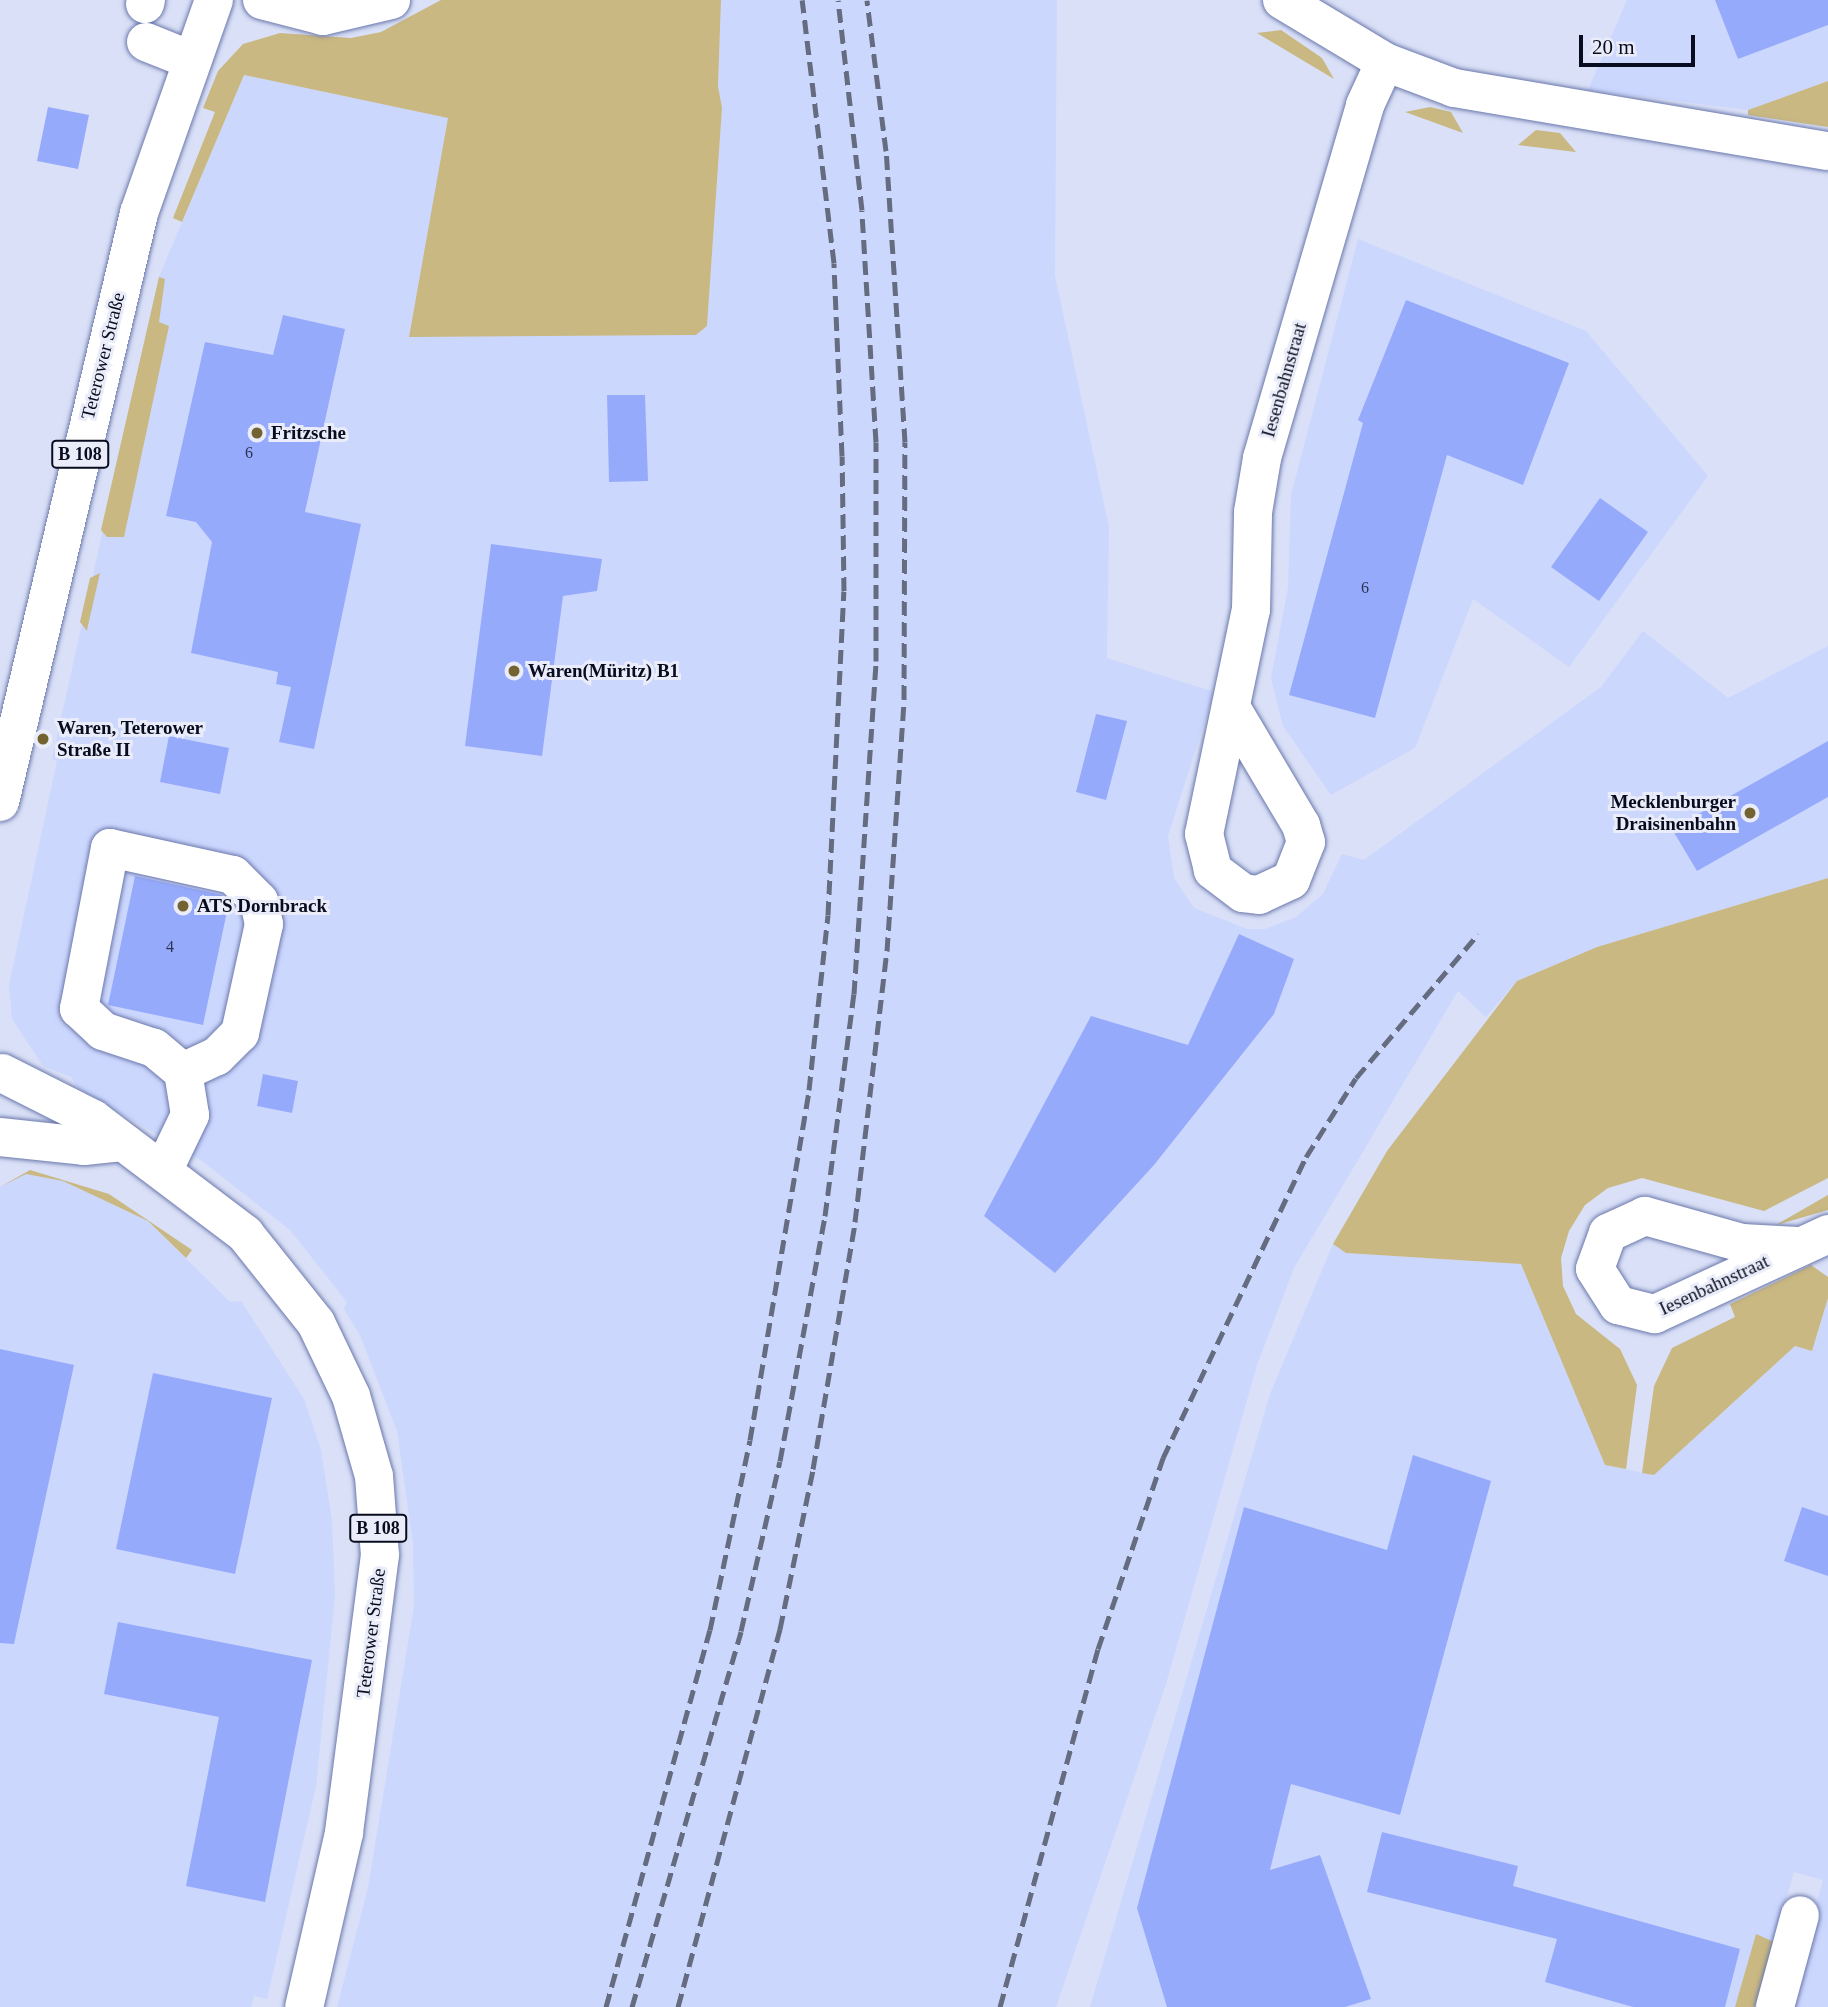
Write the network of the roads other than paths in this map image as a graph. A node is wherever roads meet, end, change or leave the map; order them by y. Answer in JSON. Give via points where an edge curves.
{"nodes":[{"id":1,"x":214,"y":0,"type":"edge"},
{"id":2,"x":262,"y":0,"type":"edge"},
{"id":3,"x":390,"y":0,"type":"edge"},
{"id":4,"x":1282,"y":0,"type":"edge"},
{"id":5,"x":146,"y":42,"type":"dead end"},
{"id":6,"x":191,"y":60,"type":"junction"},
{"id":7,"x":1385,"y":62,"type":"junction"},
{"id":8,"x":1828,"y":150,"type":"edge"},
{"id":9,"x":1232,"y":709,"type":"dead end"},
{"id":10,"x":0,"y":802,"type":"edge"},
{"id":11,"x":1,"y":1070,"type":"edge"},
{"id":12,"x":183,"y":1072,"type":"junction"},
{"id":13,"x":0,"y":1117,"type":"edge"},
{"id":14,"x":0,"y":1137,"type":"edge"},
{"id":15,"x":120,"y":1142,"type":"junction"},
{"id":16,"x":164,"y":1169,"type":"junction"},
{"id":17,"x":1800,"y":1915,"type":"dead end"},
{"id":18,"x":304,"y":2007,"type":"edge"},
{"id":19,"x":1775,"y":2007,"type":"edge"}],
"edges":[{"from":1,"to":6,"type":"main road","name":"Teterower Straße","number":"B 108"},
{"from":2,"to":3,"type":"main road","via":[[323,16]]},
{"from":4,"to":7,"type":"main road"},
{"from":5,"to":6,"type":"main road"},
{"from":6,"to":10,"type":"main road","name":"Teterower Straße","number":"B 108","via":[[136,225]]},
{"from":7,"to":8,"type":"main road","via":[[1501,99]]},
{"from":7,"to":9,"type":"main road","name":"Iesenbahnstraat","via":[[1365,105],[1262,458],[1253,512],[1251,610]]},
{"from":11,"to":13,"type":"main road","name":"Teterower Straße","number":"B 108"},
{"from":11,"to":15,"type":"main road","name":"Teterower Straße","number":"B 108","via":[[93,1119]]},
{"from":12,"to":12,"type":"main road","via":[[154,1048],[103,1031],[79,1009],[77,994],[110,848],[233,875],[260,901],[264,924],[240,1033],[217,1056]]},
{"from":12,"to":16,"type":"main road","via":[[190,1115]]},
{"from":14,"to":15,"type":"main road","via":[[84,1146]]},
{"from":15,"to":16,"type":"main road","name":"Teterower Straße","number":"B 108"},
{"from":16,"to":18,"type":"main road","name":"Teterower Straße","number":"B 108","via":[[245,1234],[290,1284],[335,1356],[374,1476],[380,1555],[371,1650],[344,1833]]},
{"from":17,"to":19,"type":"main road"}]}
